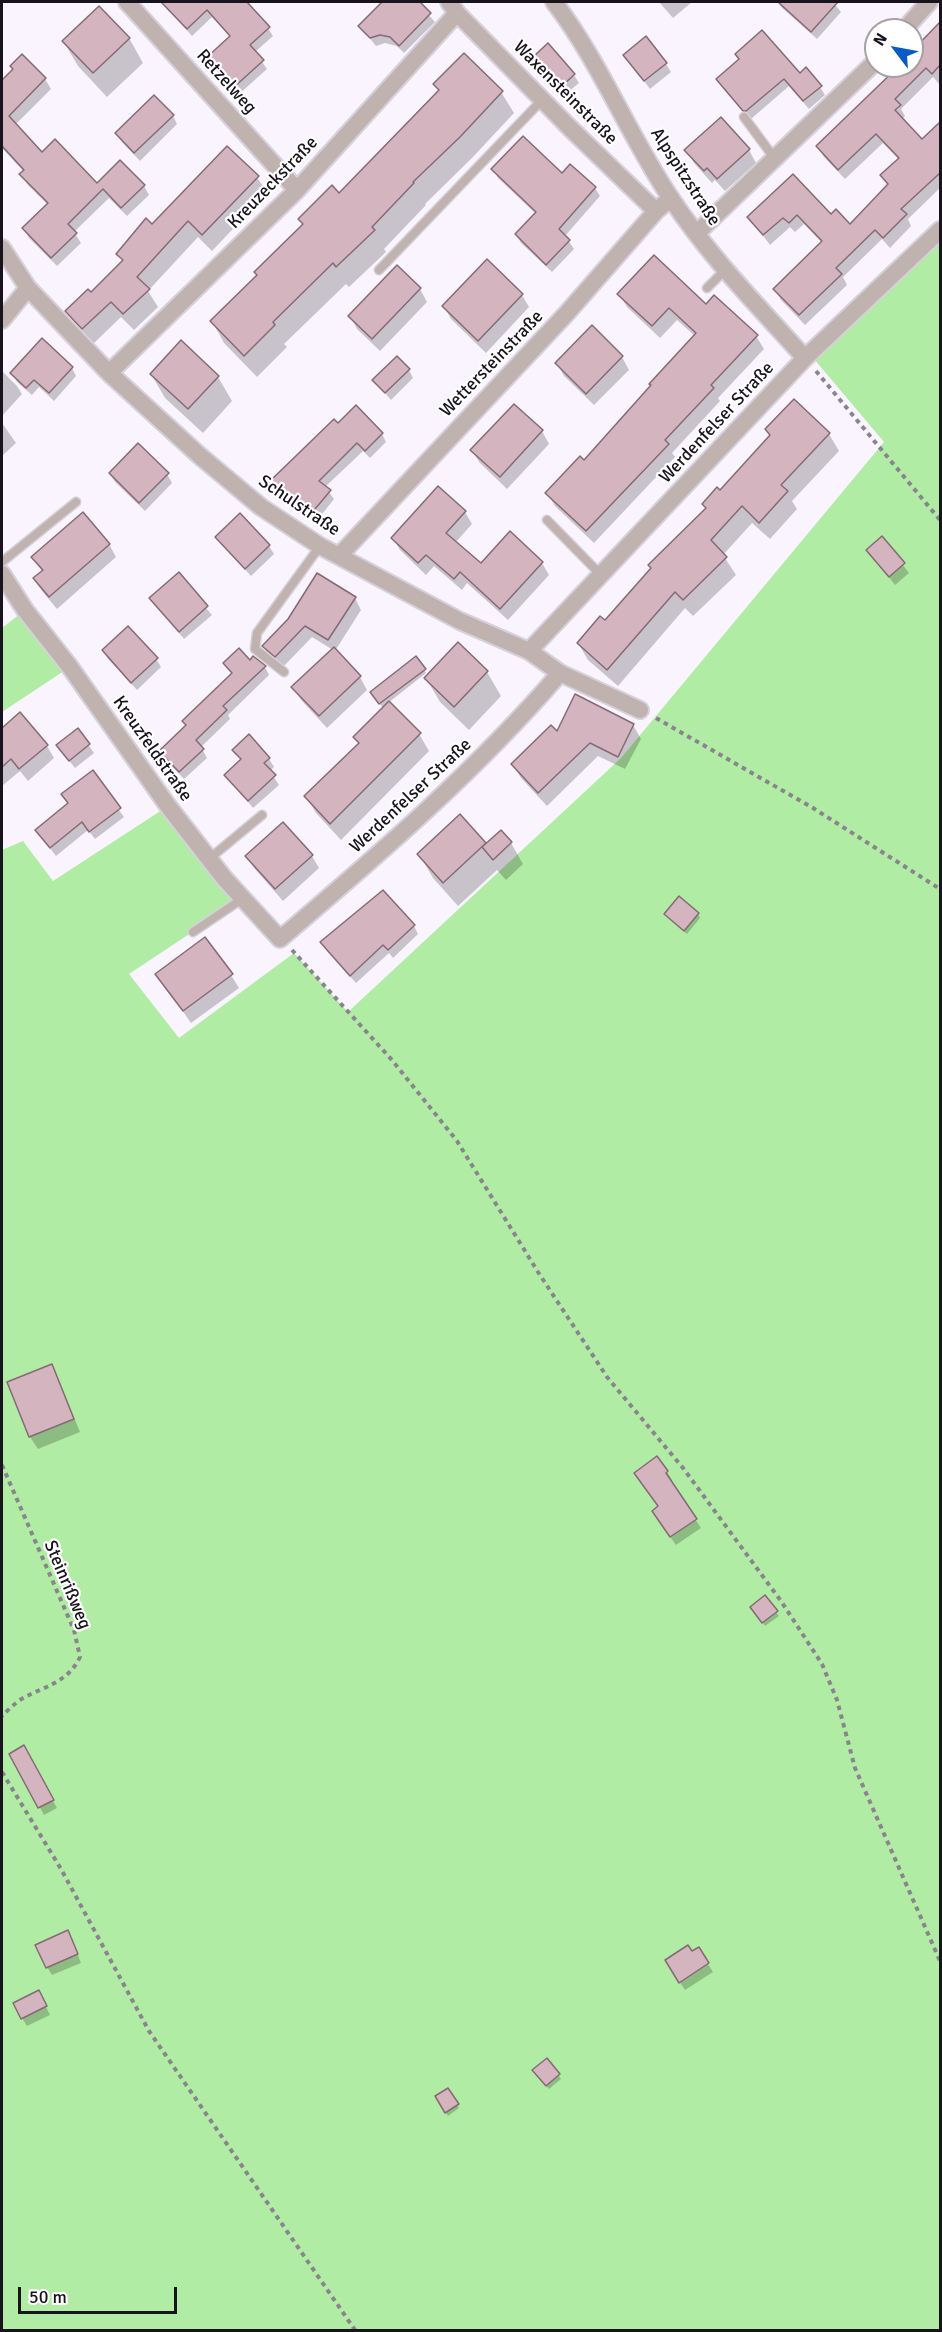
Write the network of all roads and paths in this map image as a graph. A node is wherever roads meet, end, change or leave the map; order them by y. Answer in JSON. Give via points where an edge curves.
{"nodes":[{"id":1,"x":127,"y":2,"type":"edge"},
{"id":2,"x":554,"y":2,"type":"edge"},
{"id":3,"x":929,"y":2,"type":"edge"},
{"id":4,"x":453,"y":7,"type":"edge"},
{"id":5,"x":915,"y":18,"type":"edge"},
{"id":6,"x":864,"y":73,"type":"edge"},
{"id":7,"x":543,"y":98,"type":"junction"},
{"id":8,"x":744,"y":117,"type":"dead end"},
{"id":9,"x":775,"y":159,"type":"junction"},
{"id":10,"x":297,"y":189,"type":"junction"},
{"id":11,"x":670,"y":198,"type":"junction"},
{"id":12,"x":656,"y":211,"type":"junction"},
{"id":13,"x":940,"y":230,"type":"edge"},
{"id":14,"x":697,"y":233,"type":"junction"},
{"id":15,"x":2,"y":248,"type":"edge"},
{"id":16,"x":379,"y":270,"type":"dead end"},
{"id":17,"x":725,"y":270,"type":"junction"},
{"id":18,"x":28,"y":288,"type":"junction"},
{"id":19,"x":707,"y":288,"type":"dead end"},
{"id":20,"x":2,"y":320,"type":"edge"},
{"id":21,"x":805,"y":358,"type":"junction"},
{"id":22,"x":109,"y":373,"type":"junction"},
{"id":23,"x":76,"y":502,"type":"dead end"},
{"id":24,"x":547,"y":520,"type":"dead end"},
{"id":25,"x":940,"y":520,"type":"edge"},
{"id":26,"x":320,"y":546,"type":"junction"},
{"id":27,"x":340,"y":555,"type":"junction"},
{"id":28,"x":2,"y":562,"type":"edge"},
{"id":29,"x":2,"y":574,"type":"edge"},
{"id":30,"x":600,"y":574,"type":"junction"},
{"id":31,"x":529,"y":651,"type":"junction"},
{"id":32,"x":284,"y":672,"type":"dead end"},
{"id":33,"x":560,"y":673,"type":"junction"},
{"id":34,"x":640,"y":710,"type":"joint"},
{"id":35,"x":262,"y":815,"type":"dead end"},
{"id":36,"x":209,"y":859,"type":"junction"},
{"id":37,"x":940,"y":889,"type":"edge"},
{"id":38,"x":242,"y":899,"type":"junction"},
{"id":39,"x":192,"y":932,"type":"dead end"},
{"id":40,"x":280,"y":939,"type":"junction"},
{"id":41,"x":2,"y":1465,"type":"edge"},
{"id":42,"x":2,"y":1716,"type":"edge"},
{"id":43,"x":2,"y":1772,"type":"edge"},
{"id":44,"x":940,"y":1961,"type":"edge"},
{"id":45,"x":355,"y":2331,"type":"edge"}],
"edges":[{"from":1,"to":10,"type":"street","name":"Retzelweg"},
{"from":2,"to":11,"type":"street","name":"Alpspitzstraße","via":[[576,32]]},
{"from":3,"to":5,"type":"street"},
{"from":4,"to":7,"type":"street","name":"Waxensteinstraße"},
{"from":4,"to":10,"type":"street","name":"Kreuzeckstraße"},
{"from":6,"to":9,"type":"street"},
{"from":7,"to":12,"type":"street","name":"Waxensteinstraße"},
{"from":7,"to":16,"type":"lane"},
{"from":8,"to":9,"type":"lane"},
{"from":9,"to":14,"type":"street"},
{"from":10,"to":22,"type":"street","name":"Kreuzeckstraße"},
{"from":11,"to":12,"type":"street","name":"Wettersteinstraße"},
{"from":11,"to":14,"type":"street","name":"Alpspitzstraße"},
{"from":12,"to":27,"type":"street","name":"Wettersteinstraße","via":[[567,313]]},
{"from":13,"to":21,"type":"street","name":"Werdenfelser Straße"},
{"from":14,"to":17,"type":"street","name":"Alpspitzstraße"},
{"from":15,"to":18,"type":"street","name":"Schulstraße"},
{"from":17,"to":19,"type":"lane"},
{"from":17,"to":21,"type":"street","name":"Alpspitzstraße"},
{"from":18,"to":20,"type":"street"},
{"from":18,"to":22,"type":"street","name":"Schulstraße"},
{"from":21,"to":25,"type":"path"},
{"from":21,"to":30,"type":"street","name":"Werdenfelser Straße"},
{"from":22,"to":26,"type":"street","name":"Schulstraße","via":[[261,507]]},
{"from":23,"to":28,"type":"lane"},
{"from":24,"to":30,"type":"lane"},
{"from":26,"to":27,"type":"street","name":"Schulstraße"},
{"from":26,"to":32,"type":"lane","via":[[257,633],[255,649]]},
{"from":27,"to":31,"type":"street","name":"Schulstraße","via":[[460,621]]},
{"from":29,"to":36,"type":"street","name":"Kreuzfeldstraße"},
{"from":30,"to":31,"type":"street","name":"Werdenfelser Straße"},
{"from":31,"to":33,"type":"street","name":"Schulstraße"},
{"from":33,"to":34,"type":"street","name":"Schulstraße"},
{"from":33,"to":40,"type":"street","name":"Werdenfelser Straße","via":[[522,718],[376,857]]},
{"from":34,"to":37,"type":"path","via":[[813,807]]},
{"from":35,"to":36,"type":"lane"},
{"from":36,"to":38,"type":"street","name":"Kreuzfeldstraße"},
{"from":38,"to":39,"type":"lane"},
{"from":38,"to":40,"type":"street","name":"Kreuzfeldstraße"},
{"from":40,"to":44,"type":"path","via":[[392,1060],[457,1141],[607,1377],[683,1468],[781,1601],[822,1664],[837,1700],[855,1768]]},
{"from":41,"to":42,"type":"path","name":"Steinrißweg","via":[[74,1630],[80,1657],[63,1678],[19,1701]]},
{"from":43,"to":45,"type":"path","via":[[61,1869],[149,2031]]}]}
